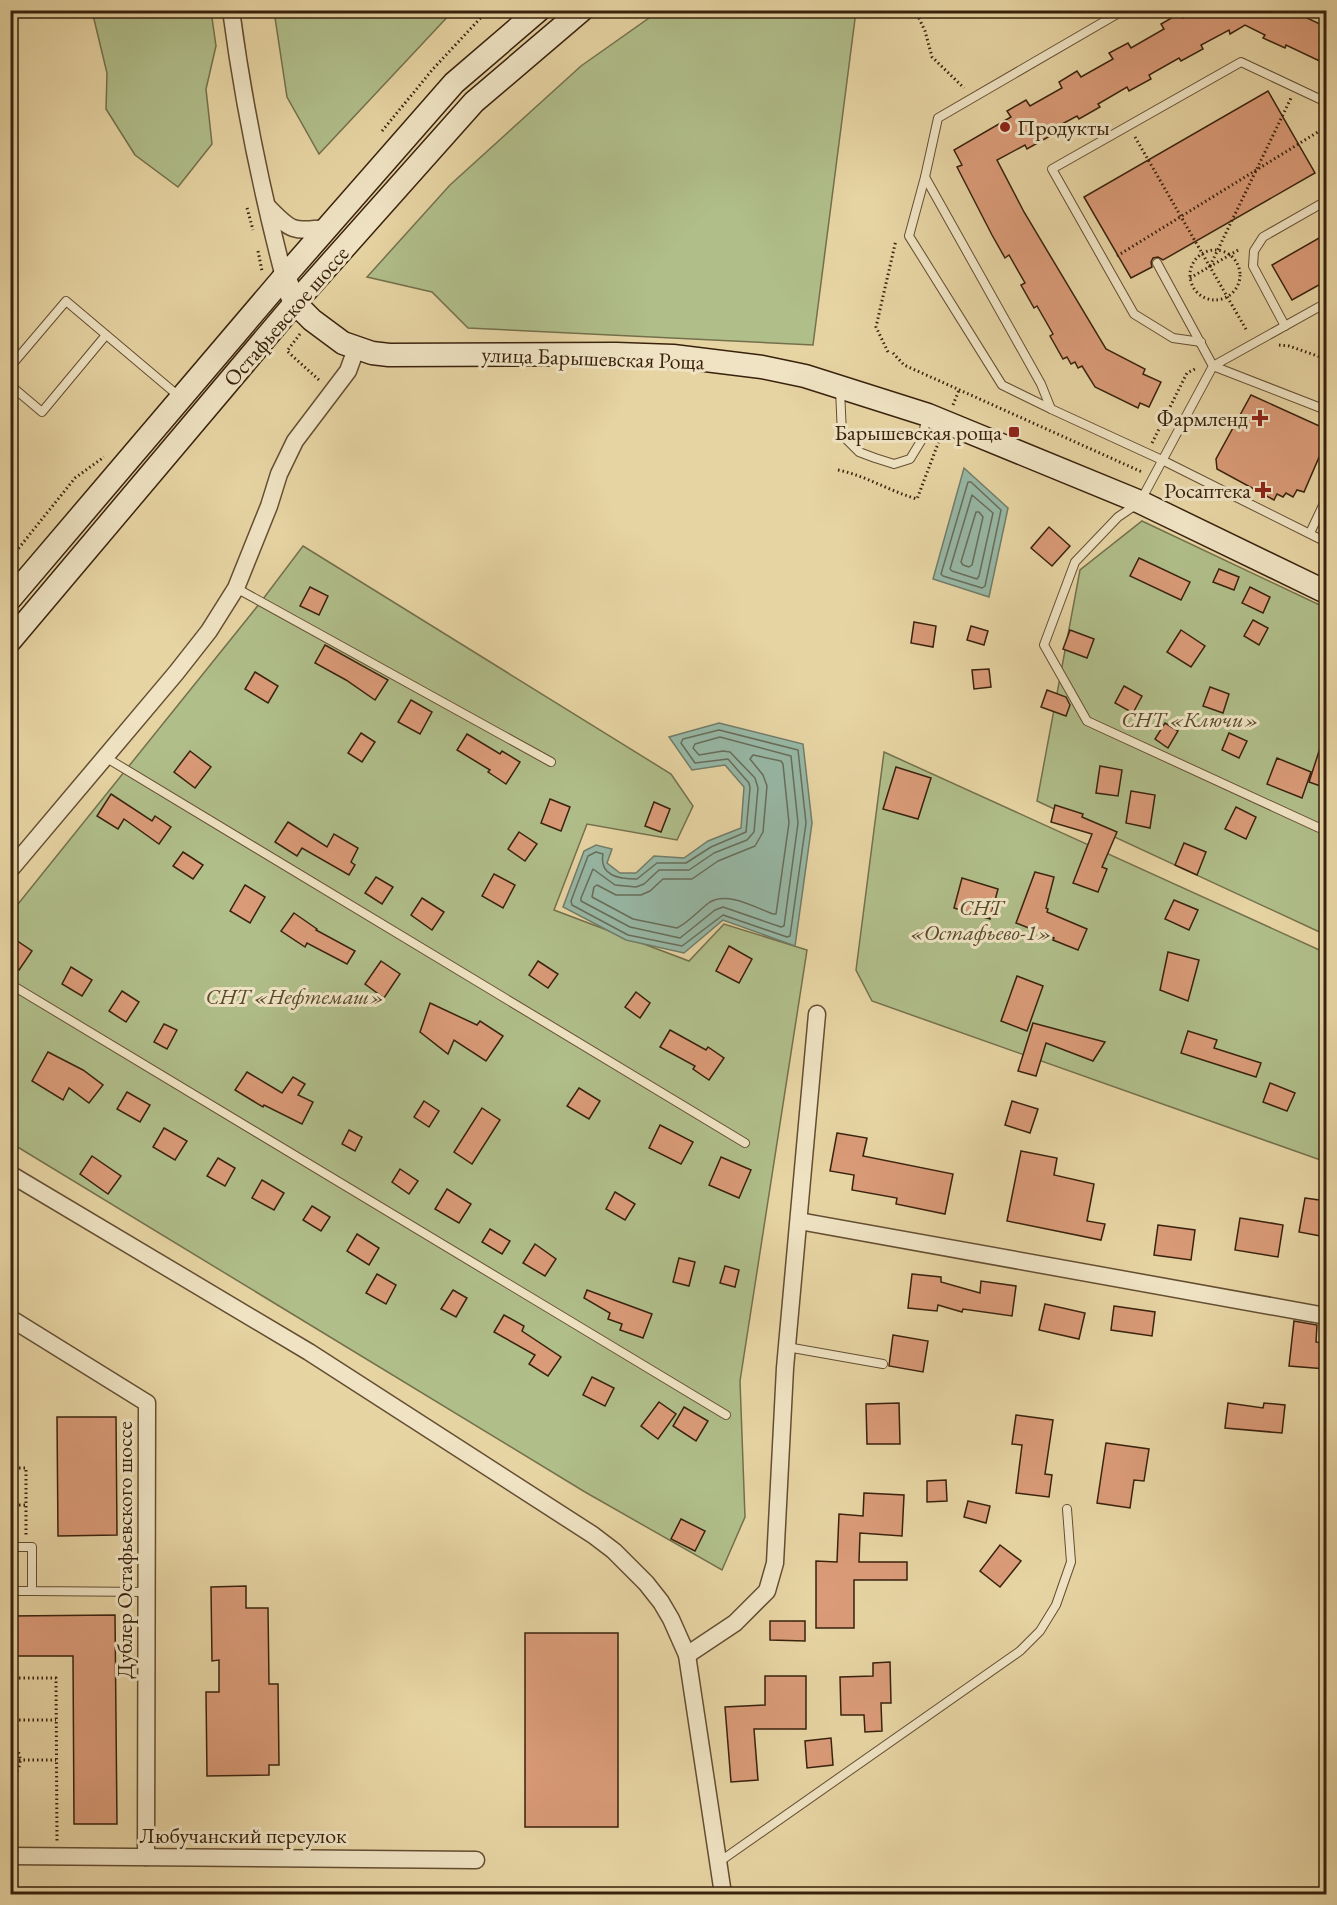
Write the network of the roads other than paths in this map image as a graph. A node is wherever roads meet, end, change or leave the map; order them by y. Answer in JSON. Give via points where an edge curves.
{"nodes":[{"id":1,"x":231,"y":10,"type":"edge"},
{"id":2,"x":539,"y":10,"type":"edge"},
{"id":3,"x":582,"y":10,"type":"edge"},
{"id":4,"x":1124,"y":10,"type":"edge"},
{"id":5,"x":1326,"y":102,"type":"edge"},
{"id":6,"x":925,"y":177,"type":"junction"},
{"id":7,"x":1326,"y":201,"type":"edge"},
{"id":8,"x":265,"y":204,"type":"junction"},
{"id":9,"x":326,"y":228,"type":"junction"},
{"id":10,"x":1157,"y":263,"type":"dead end"},
{"id":11,"x":284,"y":277,"type":"junction"},
{"id":12,"x":296,"y":303,"type":"junction"},
{"id":13,"x":1326,"y":303,"type":"edge"},
{"id":14,"x":1285,"y":326,"type":"junction"},
{"id":15,"x":106,"y":335,"type":"junction"},
{"id":16,"x":1201,"y":342,"type":"junction"},
{"id":17,"x":356,"y":349,"type":"junction"},
{"id":18,"x":1214,"y":366,"type":"junction"},
{"id":19,"x":10,"y":368,"type":"edge"},
{"id":20,"x":10,"y":385,"type":"edge"},
{"id":21,"x":840,"y":386,"type":"junction"},
{"id":22,"x":182,"y":398,"type":"junction"},
{"id":23,"x":1051,"y":409,"type":"junction"},
{"id":24,"x":1326,"y":410,"type":"edge"},
{"id":25,"x":928,"y":415,"type":"junction"},
{"id":26,"x":1162,"y":460,"type":"junction"},
{"id":27,"x":1326,"y":499,"type":"edge"},
{"id":28,"x":1140,"y":502,"type":"junction"},
{"id":29,"x":1310,"y":533,"type":"junction"},
{"id":30,"x":1326,"y":542,"type":"edge"},
{"id":31,"x":236,"y":588,"type":"junction"},
{"id":32,"x":1326,"y":592,"type":"edge"},
{"id":33,"x":10,"y":599,"type":"edge"},
{"id":34,"x":10,"y":641,"type":"edge"},
{"id":35,"x":105,"y":757,"type":"junction"},
{"id":36,"x":551,"y":762,"type":"dead end"},
{"id":37,"x":1326,"y":831,"type":"edge"},
{"id":38,"x":10,"y":870,"type":"edge"},
{"id":39,"x":10,"y":984,"type":"edge"},
{"id":40,"x":817,"y":1014,"type":"dead end"},
{"id":41,"x":745,"y":1143,"type":"dead end"},
{"id":42,"x":10,"y":1174,"type":"edge"},
{"id":43,"x":799,"y":1221,"type":"junction"},
{"id":44,"x":1326,"y":1316,"type":"edge"},
{"id":45,"x":10,"y":1318,"type":"edge"},
{"id":46,"x":787,"y":1347,"type":"junction"},
{"id":47,"x":883,"y":1364,"type":"dead end"},
{"id":48,"x":726,"y":1416,"type":"dead end"},
{"id":49,"x":1067,"y":1509,"type":"dead end"},
{"id":50,"x":10,"y":1547,"type":"edge"},
{"id":51,"x":10,"y":1591,"type":"edge"},
{"id":52,"x":32,"y":1591,"type":"junction"},
{"id":53,"x":147,"y":1592,"type":"junction"},
{"id":54,"x":687,"y":1655,"type":"junction"},
{"id":55,"x":10,"y":1856,"type":"edge"},
{"id":56,"x":146,"y":1857,"type":"junction"},
{"id":57,"x":476,"y":1860,"type":"dead end"},
{"id":58,"x":719,"y":1862,"type":"junction"},
{"id":59,"x":723,"y":1894,"type":"edge"}],
"edges":[{"from":1,"to":8,"type":"street","name":"улица Барышевская Роща"},
{"from":2,"to":9,"type":"main road","name":"Остафьевское шоссе","via":[[454,83]]},
{"from":3,"to":12,"type":"main road","name":"Остафьевское шоссе","via":[[474,102]]},
{"from":4,"to":6,"type":"lane","via":[[938,118]]},
{"from":5,"to":16,"type":"lane","via":[[1241,62],[1052,170],[1134,314],[1173,338]]},
{"from":6,"to":23,"type":"lane","via":[[1041,384]]},
{"from":6,"to":23,"type":"lane","via":[[909,237],[1002,384]]},
{"from":7,"to":14,"type":"lane","via":[[1263,237],[1254,251],[1253,266]]},
{"from":8,"to":9,"type":"street","via":[[285,225],[306,230]]},
{"from":8,"to":11,"type":"street","name":"улица Барышевская Роща"},
{"from":9,"to":11,"type":"main road","name":"Остафьевское шоссе"},
{"from":10,"to":16,"type":"lane"},
{"from":11,"to":12,"type":"main road","name":"улица Барышевская Роща"},
{"from":11,"to":22,"type":"main road","name":"Остафьевское шоссе"},
{"from":12,"to":17,"type":"main road","name":"улица Барышевская Роща","via":[[312,320]]},
{"from":12,"to":34,"type":"main road","name":"Остафьевское шоссе"},
{"from":13,"to":14,"type":"lane"},
{"from":14,"to":18,"type":"lane"},
{"from":15,"to":19,"type":"lane","via":[[66,301]]},
{"from":15,"to":20,"type":"lane","via":[[42,412]]},
{"from":15,"to":22,"type":"lane"},
{"from":16,"to":18,"type":"lane"},
{"from":17,"to":21,"type":"main road","name":"улица Барышевская Роща","via":[[389,355],[673,356],[762,367]]},
{"from":17,"to":31,"type":"street","via":[[348,371],[295,441]]},
{"from":18,"to":24,"type":"lane"},
{"from":18,"to":26,"type":"lane"},
{"from":21,"to":25,"type":"main road","name":"улица Барышевская Роща"},
{"from":21,"to":25,"type":"lane","via":[[842,435],[859,452],[894,464],[910,459],[921,441]]},
{"from":22,"to":33,"type":"main road","name":"Остафьевское шоссе"},
{"from":23,"to":26,"type":"lane"},
{"from":25,"to":28,"type":"main road","name":"улица Барышевская Роща"},
{"from":26,"to":28,"type":"lane"},
{"from":26,"to":29,"type":"lane"},
{"from":27,"to":29,"type":"lane"},
{"from":28,"to":32,"type":"main road","name":"улица Барышевская Роща"},
{"from":28,"to":37,"type":"lane","via":[[1118,518],[1075,562],[1044,645],[1081,712],[1087,721]]},
{"from":29,"to":30,"type":"lane"},
{"from":31,"to":35,"type":"street","via":[[203,639]]},
{"from":31,"to":36,"type":"lane"},
{"from":35,"to":38,"type":"street"},
{"from":35,"to":41,"type":"lane"},
{"from":39,"to":48,"type":"lane"},
{"from":40,"to":43,"type":"street"},
{"from":42,"to":54,"type":"street","via":[[309,1352],[593,1535],[646,1583],[672,1619]]},
{"from":43,"to":44,"type":"street"},
{"from":43,"to":46,"type":"street"},
{"from":45,"to":53,"type":"street","name":"Дублер Остафьевского шоссе","via":[[147,1403]]},
{"from":46,"to":47,"type":"lane"},
{"from":46,"to":54,"type":"street","via":[[775,1563],[767,1592],[735,1623]]},
{"from":49,"to":58,"type":"lane","via":[[1071,1562],[1056,1605],[1040,1631],[1020,1651]]},
{"from":50,"to":52,"type":"lane","via":[[32,1547]]},
{"from":51,"to":52,"type":"lane"},
{"from":52,"to":53,"type":"lane"},
{"from":53,"to":56,"type":"street","name":"Дублер Остафьевского шоссе"},
{"from":54,"to":58,"type":"street"},
{"from":55,"to":56,"type":"street","name":"Любучанский переулок"},
{"from":56,"to":57,"type":"street","name":"Любучанский переулок"},
{"from":58,"to":59,"type":"street"}]}
